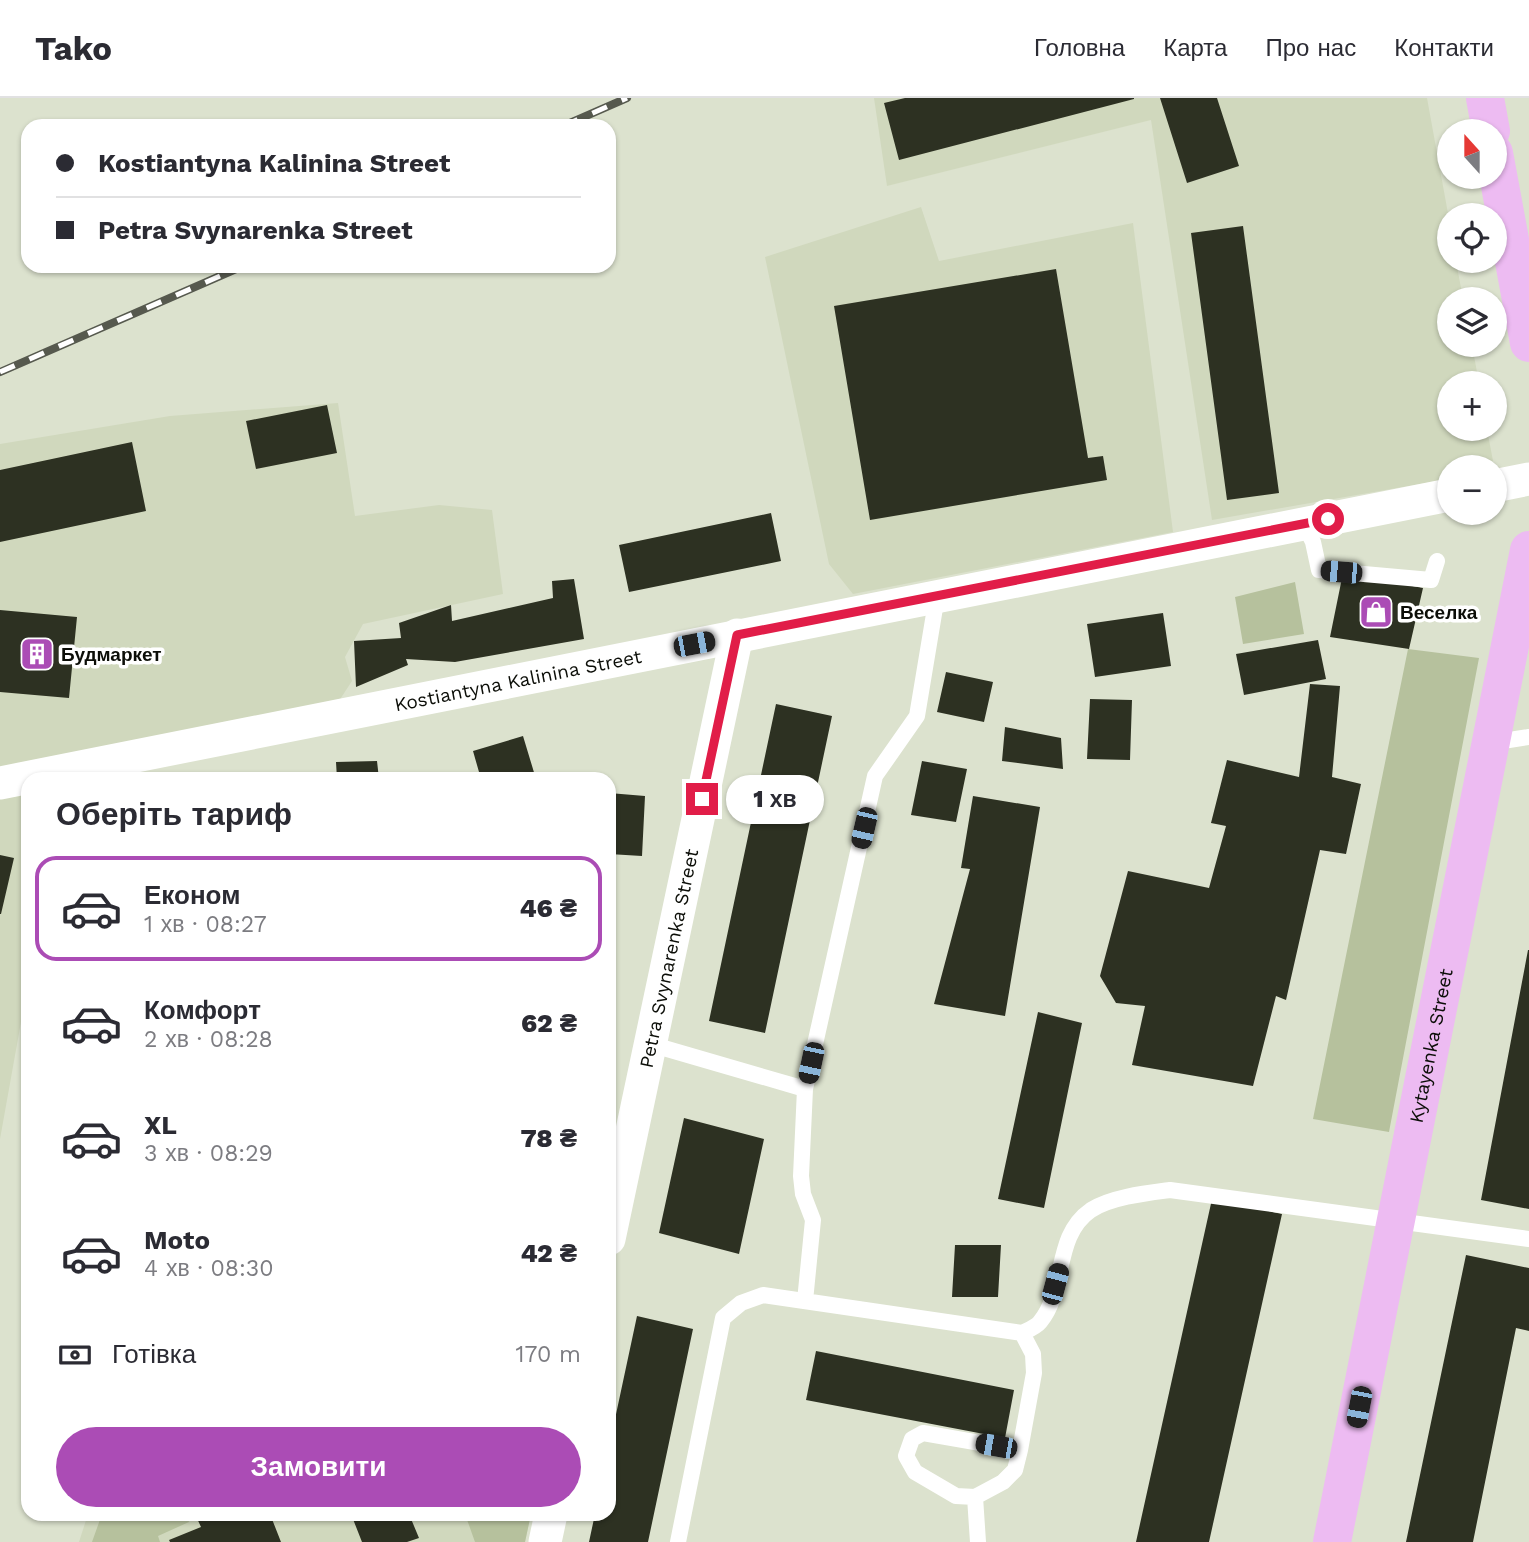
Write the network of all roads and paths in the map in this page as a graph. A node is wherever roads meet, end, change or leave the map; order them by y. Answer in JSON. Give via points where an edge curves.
{"nodes":[{"id":1,"x":1485,"y":98,"type":"edge"},
{"id":2,"x":1489,"y":119,"type":"edge"},
{"id":3,"x":1501,"y":189,"type":"edge"},
{"id":4,"x":1529,"y":343,"type":"edge"},
{"id":5,"x":1529,"y":479,"type":"edge"},
{"id":6,"x":1507,"y":483,"type":"edge"},
{"id":7,"x":1437,"y":497,"type":"edge"},
{"id":8,"x":1304,"y":524,"type":"junction"},
{"id":9,"x":1529,"y":550,"type":"edge"},
{"id":10,"x":1437,"y":561,"type":"dead end"},
{"id":11,"x":937,"y":596,"type":"junction"},
{"id":12,"x":737,"y":635,"type":"junction"},
{"id":13,"x":1529,"y":737,"type":"edge"},
{"id":14,"x":1490,"y":743,"type":"junction"},
{"id":15,"x":55,"y":772,"type":"edge"},
{"id":16,"x":21,"y":779,"type":"edge"},
{"id":17,"x":0,"y":783,"type":"edge"},
{"id":18,"x":650,"y":1044,"type":"junction"},
{"id":19,"x":805,"y":1089,"type":"junction"},
{"id":20,"x":616,"y":1206,"type":"edge"},
{"id":21,"x":1396,"y":1219,"type":"junction"},
{"id":22,"x":1529,"y":1239,"type":"edge"},
{"id":23,"x":805,"y":1301,"type":"junction"},
{"id":24,"x":1022,"y":1334,"type":"junction"},
{"id":25,"x":1020,"y":1450,"type":"junction"},
{"id":26,"x":975,"y":1497,"type":"junction"},
{"id":27,"x":550,"y":1521,"type":"edge"},
{"id":28,"x":545,"y":1542,"type":"edge"},
{"id":29,"x":678,"y":1542,"type":"edge"},
{"id":30,"x":978,"y":1542,"type":"edge"},
{"id":31,"x":1332,"y":1542,"type":"edge"}],
"edges":[{"from":1,"to":2,"type":"main road"},
{"from":3,"to":4,"type":"main road"},
{"from":5,"to":6,"type":"street"},
{"from":7,"to":8,"type":"street","name":"Kostiantyna Kalinina Street"},
{"from":8,"to":10,"type":"lane","via":[[1319,570],[1431,580]]},
{"from":8,"to":11,"type":"street","name":"Kostiantyna Kalinina Street"},
{"from":9,"to":14,"type":"main road","name":"Kytayenka Street"},
{"from":11,"to":12,"type":"street","name":"Kostiantyna Kalinina Street"},
{"from":11,"to":19,"type":"lane","via":[[917,716],[875,776]]},
{"from":12,"to":15,"type":"street","name":"Kostiantyna Kalinina Street"},
{"from":12,"to":18,"type":"street","name":"Petra Svynarenka Street"},
{"from":13,"to":14,"type":"lane"},
{"from":14,"to":21,"type":"main road","name":"Kytayenka Street"},
{"from":16,"to":17,"type":"street","name":"Kostiantyna Kalinina Street"},
{"from":18,"to":19,"type":"lane"},
{"from":18,"to":20,"type":"street","name":"Petra Svynarenka Street"},
{"from":19,"to":23,"type":"lane","via":[[801,1176],[813,1220]]},
{"from":21,"to":22,"type":"lane"},
{"from":21,"to":24,"type":"lane","via":[[1170,1190],[1132,1195],[1093,1208],[1078,1221],[1067,1239],[1049,1306],[1039,1324]]},
{"from":21,"to":31,"type":"main road","name":"Kytayenka Street"},
{"from":23,"to":24,"type":"lane"},
{"from":23,"to":29,"type":"lane","via":[[763,1295],[741,1303],[723,1318]]},
{"from":24,"to":25,"type":"lane","via":[[1033,1354],[1034,1373]]},
{"from":25,"to":26,"type":"lane","via":[[1014,1470],[1003,1482]]},
{"from":25,"to":26,"type":"lane","via":[[923,1433],[912,1439],[906,1456],[915,1472],[956,1496]]},
{"from":26,"to":30,"type":"lane"},
{"from":27,"to":28,"type":"street"}]}
